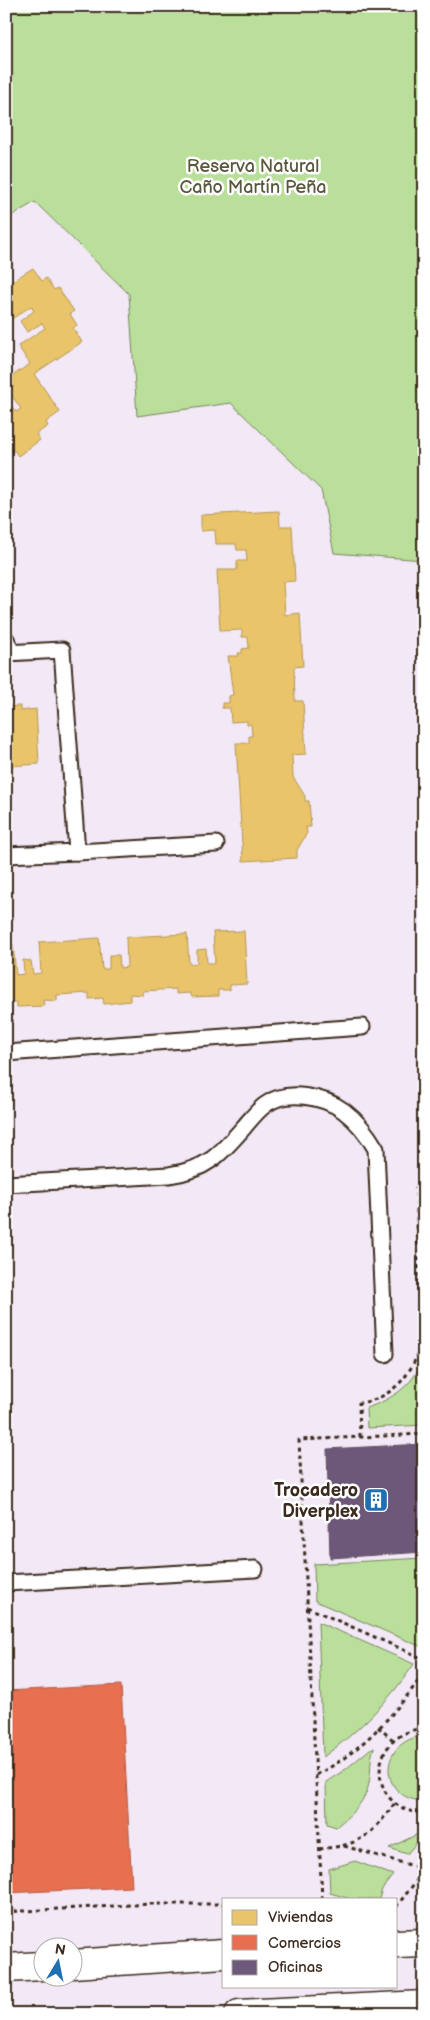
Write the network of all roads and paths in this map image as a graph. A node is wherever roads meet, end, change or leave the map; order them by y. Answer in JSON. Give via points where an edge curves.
{"nodes":[{"id":1,"x":8,"y":648,"type":"edge"},
{"id":2,"x":216,"y":844,"type":"dead end"},
{"id":3,"x":77,"y":852,"type":"junction"},
{"id":4,"x":6,"y":855,"type":"edge"},
{"id":5,"x":362,"y":1027,"type":"dead end"},
{"id":6,"x":6,"y":1053,"type":"edge"},
{"id":7,"x":6,"y":1184,"type":"edge"},
{"id":8,"x":385,"y":1354,"type":"dead end"},
{"id":9,"x":424,"y":1434,"type":"edge"},
{"id":10,"x":255,"y":1569,"type":"dead end"},
{"id":11,"x":6,"y":1583,"type":"edge"},
{"id":12,"x":307,"y":1607,"type":"junction"},
{"id":13,"x":424,"y":1659,"type":"edge"},
{"id":14,"x":424,"y":1673,"type":"edge"},
{"id":15,"x":378,"y":1727,"type":"junction"},
{"id":16,"x":424,"y":1728,"type":"edge"},
{"id":17,"x":393,"y":1740,"type":"junction"},
{"id":18,"x":316,"y":1775,"type":"junction"},
{"id":19,"x":395,"y":1803,"type":"junction"},
{"id":20,"x":424,"y":1813,"type":"edge"},
{"id":21,"x":343,"y":1846,"type":"junction"},
{"id":22,"x":319,"y":1849,"type":"junction"},
{"id":23,"x":424,"y":1870,"type":"edge"},
{"id":24,"x":322,"y":1898,"type":"edge"},
{"id":25,"x":398,"y":1903,"type":"edge"},
{"id":26,"x":222,"y":1904,"type":"edge"},
{"id":27,"x":6,"y":1912,"type":"edge"},
{"id":28,"x":424,"y":1943,"type":"edge"},
{"id":29,"x":398,"y":1944,"type":"edge"},
{"id":30,"x":222,"y":1954,"type":"edge"},
{"id":31,"x":82,"y":1963,"type":"edge"},
{"id":32,"x":32,"y":1967,"type":"edge"},
{"id":33,"x":6,"y":1968,"type":"edge"},
{"id":34,"x":424,"y":2005,"type":"edge"},
{"id":35,"x":239,"y":2014,"type":"edge"}],
"edges":[{"from":1,"to":3,"type":"lane","via":[[62,650]]},
{"from":2,"to":3,"type":"lane"},
{"from":3,"to":4,"type":"lane"},
{"from":5,"to":6,"type":"lane"},
{"from":7,"to":8,"type":"lane","via":[[190,1172],[218,1155],[265,1105],[278,1099],[295,1096],[314,1098],[344,1110],[367,1134],[376,1149]]},
{"from":9,"to":12,"type":"path","via":[[299,1440]]},
{"from":10,"to":11,"type":"lane"},
{"from":12,"to":13,"type":"path"},
{"from":12,"to":18,"type":"path"},
{"from":14,"to":15,"type":"path","via":[[395,1711]]},
{"from":15,"to":17,"type":"path"},
{"from":15,"to":18,"type":"path","via":[[358,1748]]},
{"from":16,"to":17,"type":"path","via":[[405,1732]]},
{"from":17,"to":19,"type":"path","via":[[385,1751],[380,1770],[384,1788]]},
{"from":18,"to":22,"type":"path"},
{"from":19,"to":20,"type":"path","via":[[412,1812]]},
{"from":19,"to":21,"type":"path","via":[[375,1828],[353,1844]]},
{"from":21,"to":22,"type":"path"},
{"from":21,"to":23,"type":"path"},
{"from":22,"to":24,"type":"path"},
{"from":23,"to":25,"type":"path"},
{"from":26,"to":27,"type":"path","via":[[150,1904]]},
{"from":28,"to":29,"type":"street"},
{"from":30,"to":31,"type":"street"},
{"from":32,"to":33,"type":"street"},
{"from":34,"to":35,"type":"street"}]}
